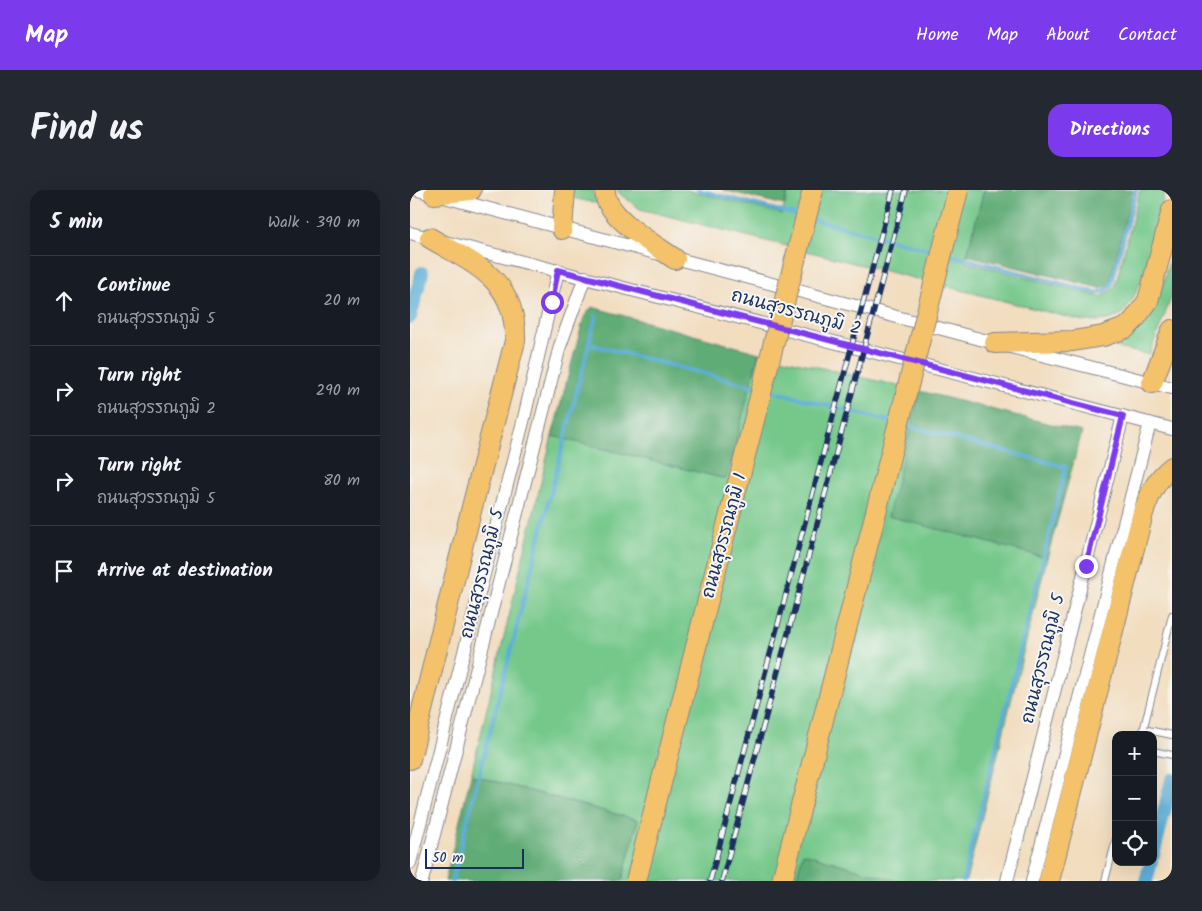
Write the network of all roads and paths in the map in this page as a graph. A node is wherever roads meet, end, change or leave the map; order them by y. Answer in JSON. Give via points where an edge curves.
{"nodes":[{"id":1,"x":471,"y":190,"type":"edge"},
{"id":2,"x":565,"y":190,"type":"edge"},
{"id":3,"x":605,"y":190,"type":"edge"},
{"id":4,"x":814,"y":190,"type":"edge"},
{"id":5,"x":958,"y":190,"type":"edge"},
{"id":6,"x":426,"y":192,"type":"edge"},
{"id":7,"x":1172,"y":210,"type":"edge"},
{"id":8,"x":562,"y":229,"type":"junction"},
{"id":9,"x":410,"y":233,"type":"edge"},
{"id":10,"x":430,"y":238,"type":"junction"},
{"id":11,"x":675,"y":258,"type":"junction"},
{"id":12,"x":558,"y":270,"type":"junction"},
{"id":13,"x":585,"y":277,"type":"junction"},
{"id":14,"x":1172,"y":330,"type":"edge"},
{"id":15,"x":995,"y":343,"type":"junction"},
{"id":16,"x":1152,"y":383,"type":"junction"},
{"id":17,"x":1172,"y":388,"type":"edge"},
{"id":18,"x":1123,"y":416,"type":"junction"},
{"id":19,"x":1150,"y":423,"type":"junction"},
{"id":20,"x":1172,"y":429,"type":"edge"},
{"id":21,"x":1172,"y":467,"type":"edge"},
{"id":22,"x":1172,"y":615,"type":"edge"},
{"id":23,"x":1143,"y":731,"type":"edge"},
{"id":24,"x":1157,"y":733,"type":"edge"},
{"id":25,"x":1171,"y":734,"type":"edge"},
{"id":26,"x":1157,"y":751,"type":"edge"},
{"id":27,"x":1170,"y":754,"type":"edge"},
{"id":28,"x":410,"y":759,"type":"edge"},
{"id":29,"x":1112,"y":854,"type":"edge"},
{"id":30,"x":410,"y":864,"type":"edge"},
{"id":31,"x":422,"y":881,"type":"edge"},
{"id":32,"x":636,"y":881,"type":"edge"},
{"id":33,"x":782,"y":881,"type":"edge"},
{"id":34,"x":1007,"y":881,"type":"edge"},
{"id":35,"x":1032,"y":881,"type":"edge"},
{"id":36,"x":1049,"y":881,"type":"edge"},
{"id":37,"x":1105,"y":881,"type":"edge"}],
"edges":[{"from":1,"to":6,"type":"highway"},
{"from":2,"to":8,"type":"highway"},
{"from":3,"to":11,"type":"highway","via":[[607,201],[634,232]]},
{"from":4,"to":32,"type":"highway","name":"ถนนสุวรรณภูมิ 1","bridge":true},
{"from":5,"to":33,"type":"highway","bridge":true},
{"from":6,"to":8,"type":"street","name":"ถนนสุวรรณภูมิ 2"},
{"from":7,"to":15,"type":"highway","via":[[1148,301],[1126,328],[1073,341]]},
{"from":8,"to":11,"type":"street","name":"ถนนสุวรรณภูมิ 2"},
{"from":9,"to":10,"type":"street","name":"ถนนสุวรรณภูมิ 2"},
{"from":10,"to":12,"type":"street","name":"ถนนสุวรรณภูมิ 2"},
{"from":10,"to":28,"type":"highway","via":[[477,267],[502,289],[512,308],[515,326],[513,349]]},
{"from":11,"to":15,"type":"street","name":"ถนนสุวรรณภูมิ 2"},
{"from":12,"to":13,"type":"street","name":"ถนนสุวรรณภูมิ 2"},
{"from":12,"to":30,"type":"street","name":"ถนนสุวรรณภูมิ 5","via":[[522,428]]},
{"from":13,"to":18,"type":"street","name":"ถนนสุวรรณภูมิ 2"},
{"from":13,"to":31,"type":"street","name":"ถนนสุวรรณภูมิ 5","via":[[560,346]]},
{"from":14,"to":16,"type":"highway"},
{"from":15,"to":16,"type":"street","name":"ถนนสุวรรณภูมิ 2"},
{"from":16,"to":17,"type":"street","name":"ถนนสุวรรณภูมิ 2"},
{"from":18,"to":19,"type":"street","name":"ถนนสุวรรณภูมิ 2"},
{"from":18,"to":34,"type":"street","name":"ถนนสุวรรณภูมิ 5"},
{"from":19,"to":20,"type":"street","name":"ถนนสุวรรณภูมิ 2"},
{"from":19,"to":35,"type":"street"},
{"from":21,"to":36,"type":"highway","via":[[1156,483],[1143,513]]},
{"from":22,"to":23,"type":"lane"},
{"from":24,"to":25,"type":"lane"},
{"from":26,"to":27,"type":"lane"},
{"from":29,"to":37,"type":"lane"}]}
